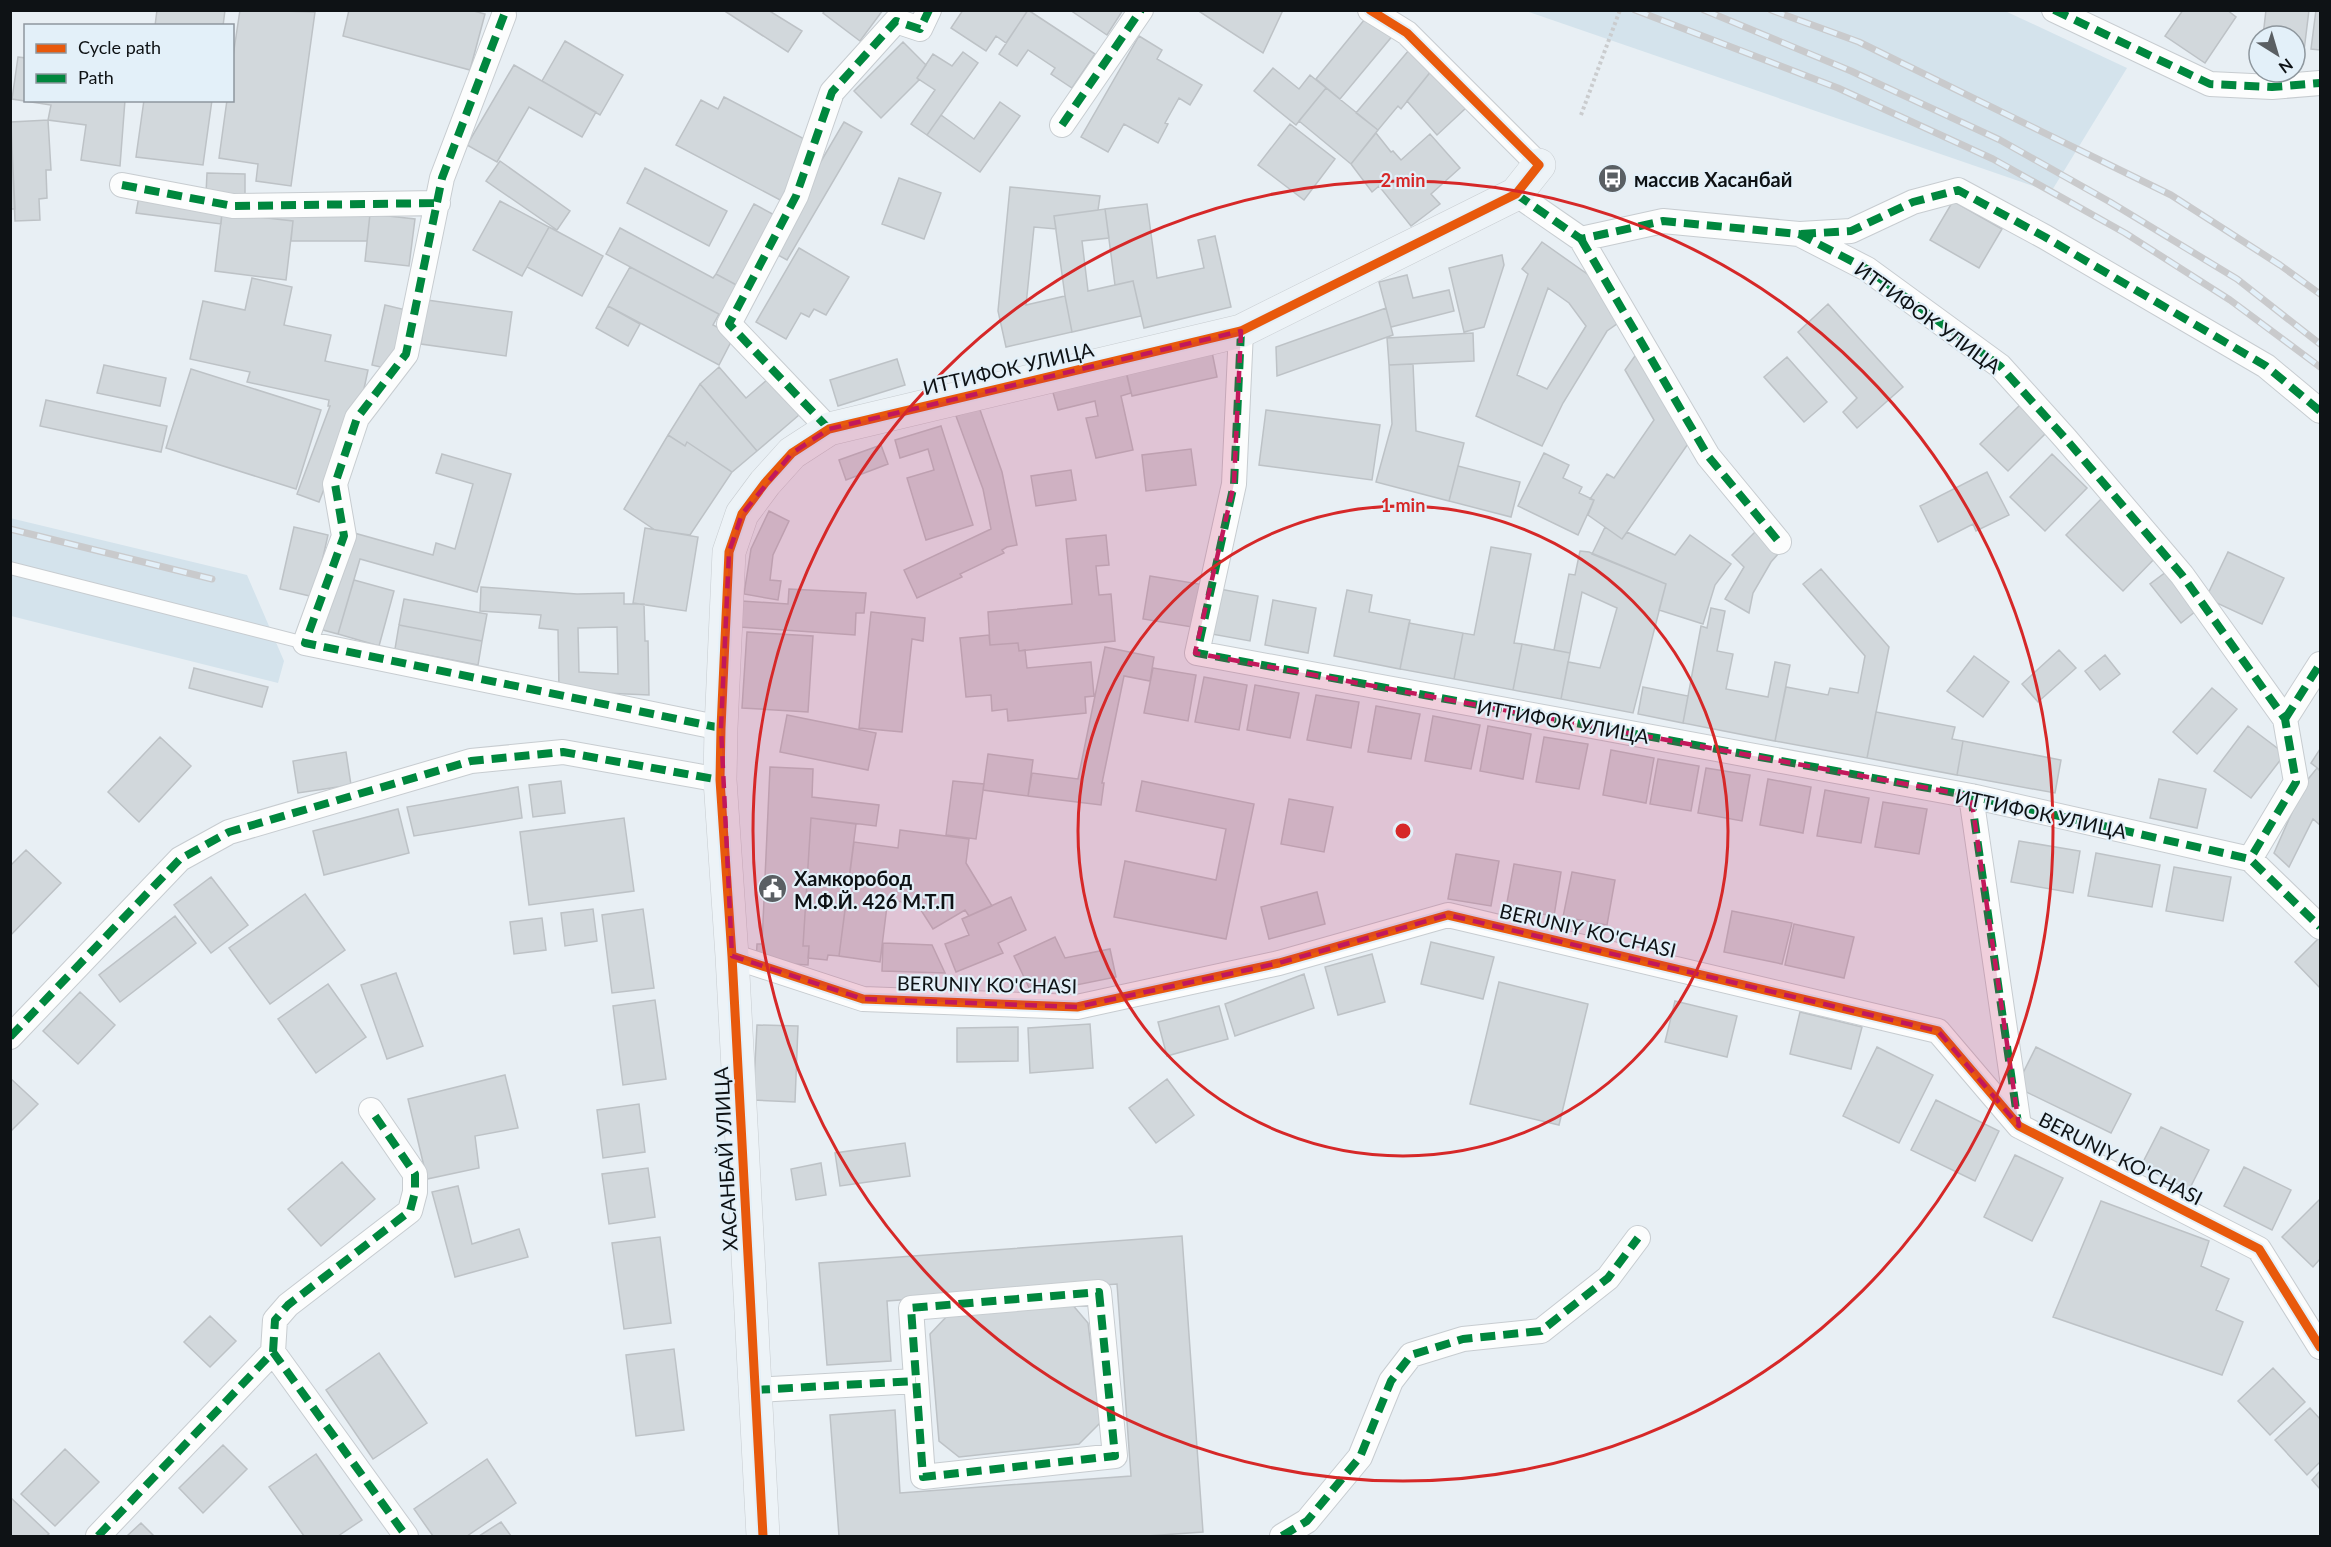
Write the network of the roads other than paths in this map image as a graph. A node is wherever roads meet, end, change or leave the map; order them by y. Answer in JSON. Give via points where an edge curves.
{"nodes":[{"id":1,"x":929,"y":10,"type":"edge"},
{"id":2,"x":1141,"y":10,"type":"edge"},
{"id":3,"x":1370,"y":10,"type":"edge"},
{"id":4,"x":2054,"y":10,"type":"edge"},
{"id":5,"x":504,"y":15,"type":"dead end"},
{"id":6,"x":2320,"y":83,"type":"edge"},
{"id":7,"x":1062,"y":125,"type":"dead end"},
{"id":8,"x":1539,"y":165,"type":"joint"},
{"id":9,"x":122,"y":185,"type":"dead end"},
{"id":10,"x":1516,"y":194,"type":"junction"},
{"id":11,"x":438,"y":203,"type":"junction"},
{"id":12,"x":1799,"y":234,"type":"junction"},
{"id":13,"x":1581,"y":238,"type":"junction"},
{"id":14,"x":1241,"y":331,"type":"junction"},
{"id":15,"x":2320,"y":411,"type":"edge"},
{"id":16,"x":829,"y":429,"type":"junction"},
{"id":17,"x":1779,"y":542,"type":"dead end"},
{"id":18,"x":10,"y":568,"type":"edge"},
{"id":19,"x":305,"y":643,"type":"junction"},
{"id":20,"x":2320,"y":664,"type":"edge"},
{"id":21,"x":2285,"y":719,"type":"junction"},
{"id":22,"x":721,"y":728,"type":"junction"},
{"id":23,"x":720,"y":780,"type":"junction"},
{"id":24,"x":1971,"y":796,"type":"junction"},
{"id":25,"x":2250,"y":859,"type":"junction"},
{"id":26,"x":2320,"y":927,"type":"edge"},
{"id":27,"x":732,"y":956,"type":"junction"},
{"id":28,"x":10,"y":1036,"type":"edge"},
{"id":29,"x":371,"y":1110,"type":"dead end"},
{"id":30,"x":2019,"y":1126,"type":"junction"},
{"id":31,"x":1638,"y":1238,"type":"dead end"},
{"id":32,"x":2320,"y":1347,"type":"edge"},
{"id":33,"x":273,"y":1352,"type":"junction"},
{"id":34,"x":916,"y":1381,"type":"junction"},
{"id":35,"x":755,"y":1390,"type":"junction"},
{"id":36,"x":98,"y":1536,"type":"edge"},
{"id":37,"x":406,"y":1536,"type":"edge"},
{"id":38,"x":763,"y":1536,"type":"edge"},
{"id":39,"x":1282,"y":1536,"type":"edge"}],
"edges":[{"from":1,"to":16,"type":"street","via":[[920,29],[896,21],[832,92],[796,195],[729,324]]},
{"from":2,"to":7,"type":"street"},
{"from":3,"to":8,"type":"street","via":[[1407,33]]},
{"from":4,"to":6,"type":"street","via":[[2210,84],[2272,87]]},
{"from":5,"to":11,"type":"street","via":[[442,178]]},
{"from":8,"to":10,"type":"street","name":"ИТТИФОК УЛИЦА"},
{"from":9,"to":11,"type":"street","via":[[233,206]]},
{"from":10,"to":13,"type":"street"},
{"from":10,"to":14,"type":"street","name":"ИТТИФОК УЛИЦА"},
{"from":11,"to":19,"type":"street","via":[[406,354],[357,418],[335,484],[344,536]]},
{"from":12,"to":13,"type":"street","name":"ИТТИФОК УЛИЦА","via":[[1664,221]]},
{"from":12,"to":15,"type":"street","name":"ИТТИФОК УЛИЦА","via":[[1851,231],[1913,202],[1958,190],[2266,366]]},
{"from":12,"to":21,"type":"street","name":"ИТТИФОК УЛИЦА","via":[[1867,268],[2000,366],[2182,574]]},
{"from":13,"to":17,"type":"street","via":[[1708,456]]},
{"from":14,"to":16,"type":"street","name":"ИТТИФОК УЛИЦА"},
{"from":14,"to":24,"type":"street","name":"ИТТИФОК УЛИЦА","via":[[1234,484],[1197,653]]},
{"from":16,"to":22,"type":"street","name":"ИТТИФОК УЛИЦА","via":[[792,453],[742,514],[729,552]]},
{"from":18,"to":19,"type":"lane"},
{"from":19,"to":22,"type":"street"},
{"from":20,"to":21,"type":"street"},
{"from":21,"to":25,"type":"street","name":"ИТТИФОК УЛИЦА","via":[[2296,782]]},
{"from":22,"to":23,"type":"street","name":"ИТТИФОК УЛИЦА"},
{"from":23,"to":27,"type":"street","name":"ХАСАНБАЙ УЛИЦА"},
{"from":23,"to":28,"type":"street","via":[[563,753],[471,761],[229,832],[180,859]]},
{"from":24,"to":25,"type":"street","name":"ИТТИФОК УЛИЦА"},
{"from":24,"to":30,"type":"street"},
{"from":25,"to":26,"type":"street"},
{"from":27,"to":30,"type":"street","name":"BERUNIY KO'CHASI","via":[[862,999],[1077,1007],[1279,963],[1448,915],[1938,1031]]},
{"from":27,"to":35,"type":"street","name":"ХАСАНБАЙ УЛИЦА"},
{"from":29,"to":33,"type":"street","via":[[415,1174],[410,1211],[288,1305],[275,1320]]},
{"from":30,"to":32,"type":"street","name":"BERUNIY KO'CHASI","via":[[2259,1249]]},
{"from":31,"to":39,"type":"street","via":[[1608,1278],[1541,1331],[1463,1339],[1411,1355],[1391,1381],[1360,1456],[1307,1521]]},
{"from":33,"to":36,"type":"street"},
{"from":33,"to":37,"type":"street"},
{"from":34,"to":34,"type":"street","via":[[911,1308],[1099,1292],[1115,1456],[923,1477]]},
{"from":34,"to":35,"type":"street"},
{"from":35,"to":38,"type":"street","name":"ХАСАНБАЙ УЛИЦА"}]}
